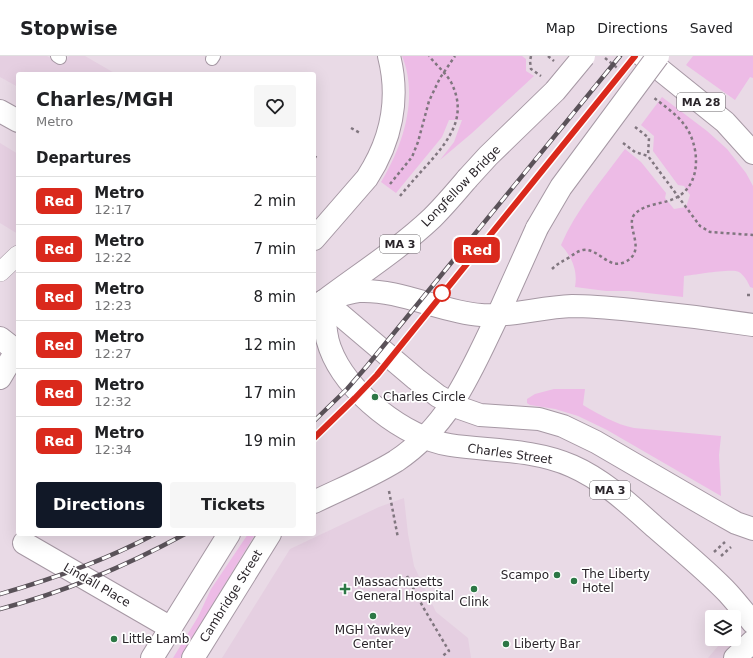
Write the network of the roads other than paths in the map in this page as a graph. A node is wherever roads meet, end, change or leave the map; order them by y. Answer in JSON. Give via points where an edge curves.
{"nodes":[{"id":1,"x":389,"y":56,"type":"edge"},
{"id":2,"x":584,"y":56,"type":"edge"},
{"id":3,"x":643,"y":56,"type":"edge"},
{"id":4,"x":658,"y":56,"type":"edge"},
{"id":5,"x":0,"y":110,"type":"edge"},
{"id":6,"x":16,"y":120,"type":"edge"},
{"id":7,"x":753,"y":153,"type":"edge"},
{"id":8,"x":316,"y":237,"type":"edge"},
{"id":9,"x":16,"y":257,"type":"edge"},
{"id":10,"x":0,"y":272,"type":"edge"},
{"id":11,"x":317,"y":301,"type":"edge"},
{"id":12,"x":498,"y":315,"type":"junction"},
{"id":13,"x":753,"y":325,"type":"edge"},
{"id":14,"x":12,"y":347,"type":"edge"},
{"id":15,"x":0,"y":378,"type":"edge"},
{"id":16,"x":452,"y":404,"type":"junction"},
{"id":17,"x":425,"y":437,"type":"junction"},
{"id":18,"x":316,"y":501,"type":"edge"},
{"id":19,"x":753,"y":529,"type":"edge"},
{"id":20,"x":228,"y":536,"type":"edge"},
{"id":21,"x":269,"y":536,"type":"edge"},
{"id":22,"x":24,"y":543,"type":"dead end"},
{"id":23,"x":753,"y":623,"type":"edge"},
{"id":24,"x":171,"y":628,"type":"junction"},
{"id":25,"x":753,"y":641,"type":"edge"},
{"id":26,"x":152,"y":658,"type":"edge"},
{"id":27,"x":193,"y":658,"type":"edge"},
{"id":28,"x":735,"y":658,"type":"edge"}],
"edges":[{"from":1,"to":8,"type":"main road","via":[[394,80],[394,102],[384,146],[367,178]]},
{"from":2,"to":11,"type":"main road","name":"Longfellow Bridge","number":"MA 3","bridge":true,"via":[[555,91],[488,156],[425,224],[382,258]]},
{"from":3,"to":7,"type":"main road","number":"MA 28","via":[[725,122]]},
{"from":4,"to":12,"type":"main road","bridge":true,"via":[[549,205]]},
{"from":5,"to":6,"type":"main road"},
{"from":9,"to":10,"type":"street"},
{"from":11,"to":12,"type":"main road","via":[[347,293],[371,292],[395,294],[466,313]]},
{"from":11,"to":16,"type":"main road","via":[[412,376]]},
{"from":11,"to":17,"type":"main road","name":"Charles Street","number":"MA 3","via":[[331,351],[348,380],[379,410],[402,426]]},
{"from":12,"to":13,"type":"main road","via":[[571,306],[603,307]]},
{"from":12,"to":16,"type":"main road"},
{"from":14,"to":15,"type":"main road"},
{"from":16,"to":17,"type":"main road"},
{"from":16,"to":19,"type":"main road","via":[[475,414],[539,419],[574,431],[736,523]]},
{"from":17,"to":18,"type":"main road","via":[[385,467]]},
{"from":17,"to":23,"type":"main road","name":"Charles Street","number":"MA 3","via":[[449,445],[538,456],[562,462],[584,472],[626,502],[704,570],[737,602]]},
{"from":20,"to":24,"type":"main road"},
{"from":21,"to":27,"type":"main road","name":"Cambridge Street"},
{"from":22,"to":24,"type":"main road","name":"Lindall Place"},
{"from":24,"to":26,"type":"main road"},
{"from":25,"to":28,"type":"main road"}]}
